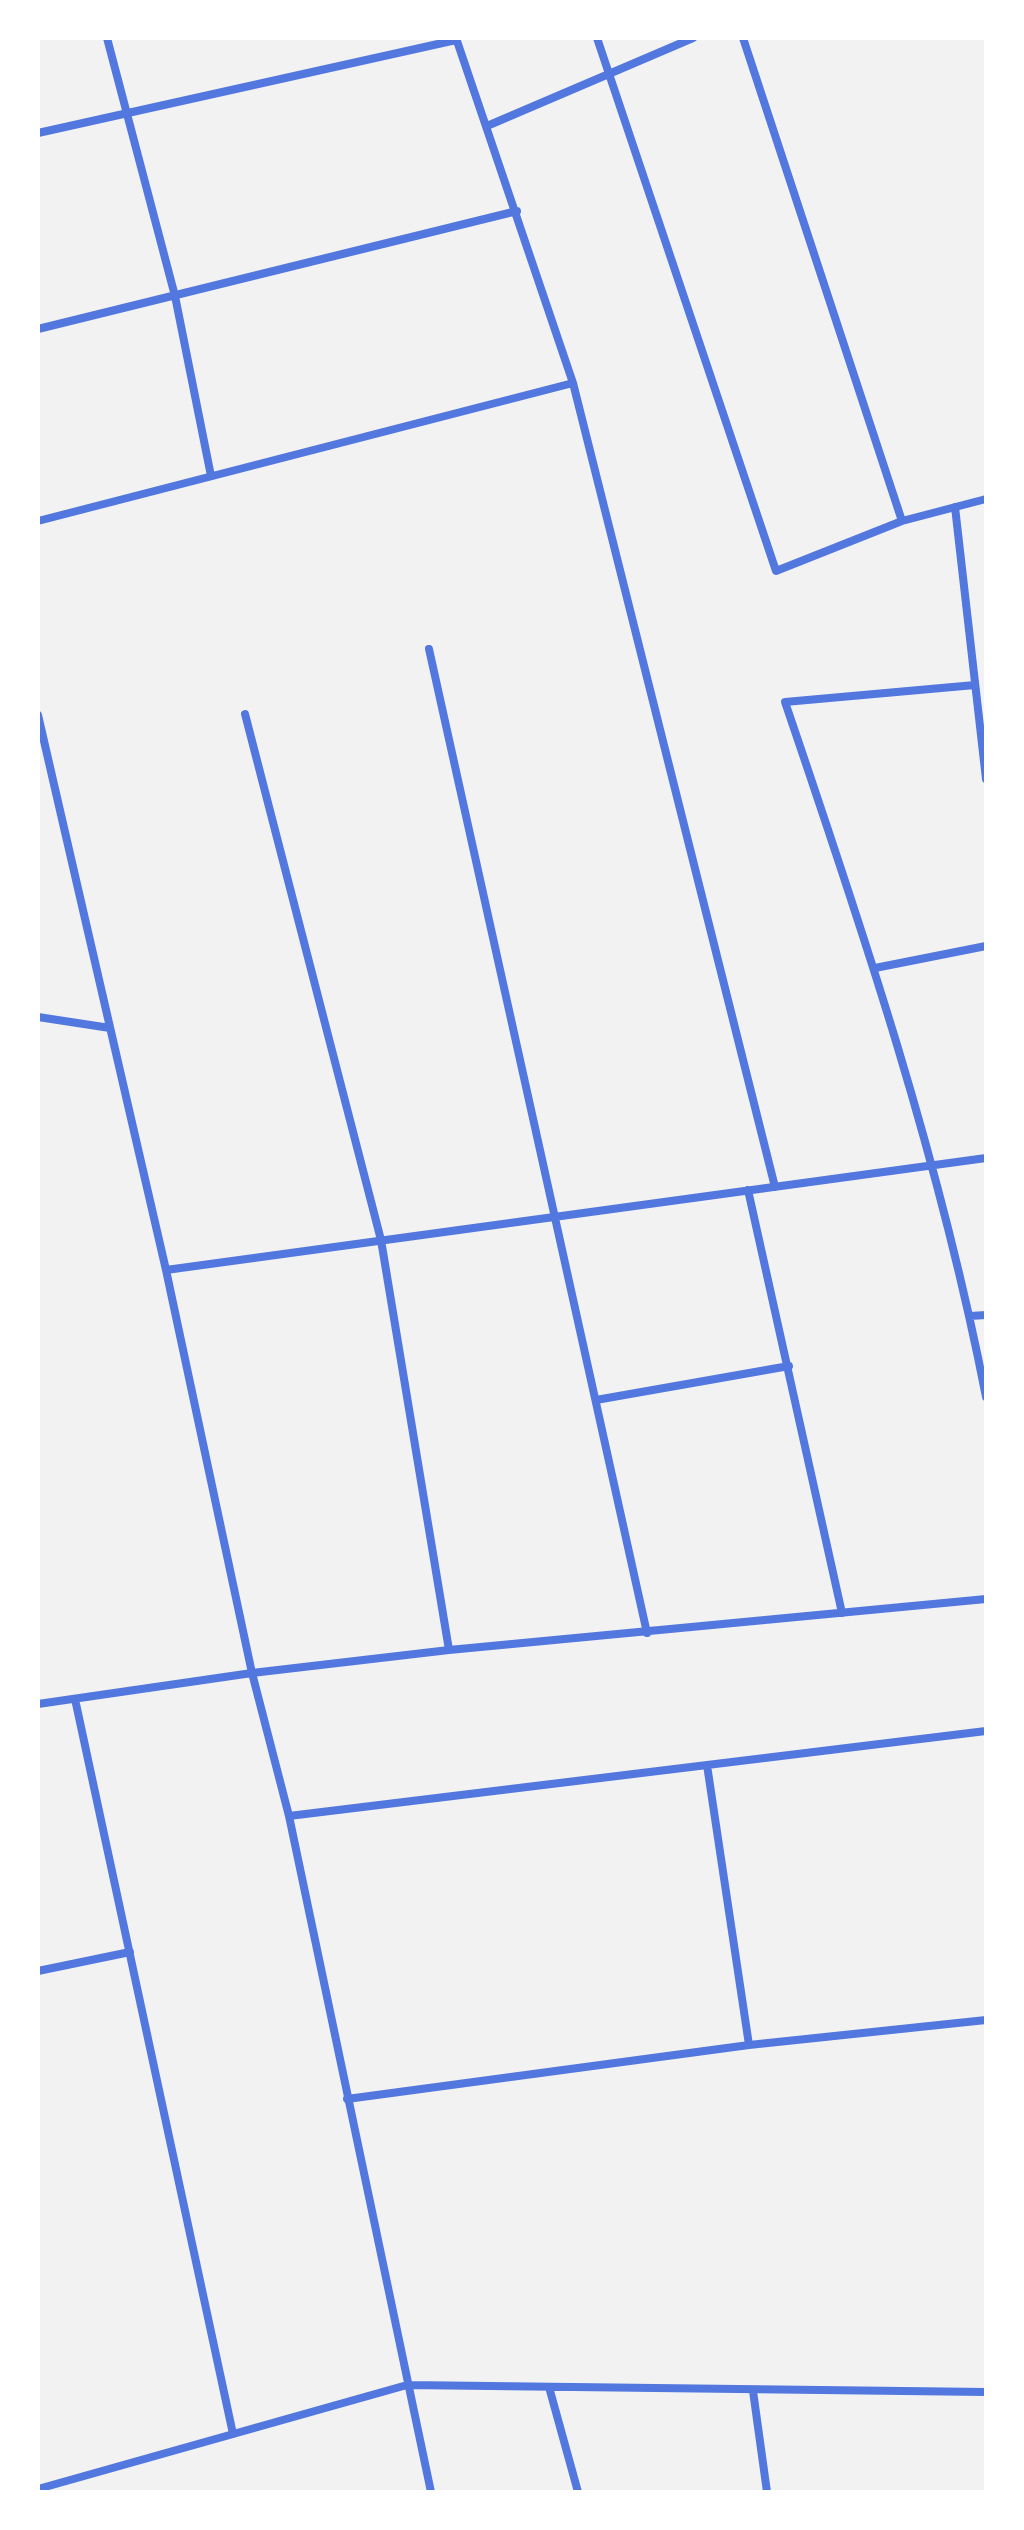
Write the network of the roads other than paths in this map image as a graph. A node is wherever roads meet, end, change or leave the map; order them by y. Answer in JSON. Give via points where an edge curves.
{"nodes":[{"id":1,"x":107,"y":38,"type":"edge"},
{"id":2,"x":597,"y":38,"type":"edge"},
{"id":3,"x":693,"y":38,"type":"edge"},
{"id":4,"x":743,"y":38,"type":"edge"},
{"id":5,"x":456,"y":39,"type":"edge"},
{"id":6,"x":610,"y":73,"type":"junction"},
{"id":7,"x":125,"y":114,"type":"junction"},
{"id":8,"x":487,"y":126,"type":"junction"},
{"id":9,"x":38,"y":133,"type":"edge"},
{"id":10,"x":517,"y":211,"type":"junction"},
{"id":11,"x":175,"y":296,"type":"junction"},
{"id":12,"x":38,"y":329,"type":"edge"},
{"id":13,"x":573,"y":383,"type":"junction"},
{"id":14,"x":211,"y":476,"type":"junction"},
{"id":15,"x":986,"y":499,"type":"edge"},
{"id":16,"x":955,"y":507,"type":"junction"},
{"id":17,"x":38,"y":521,"type":"edge"},
{"id":18,"x":902,"y":521,"type":"junction"},
{"id":19,"x":429,"y":649,"type":"dead end"},
{"id":20,"x":975,"y":685,"type":"junction"},
{"id":21,"x":245,"y":714,"type":"dead end"},
{"id":22,"x":38,"y":715,"type":"edge"},
{"id":23,"x":986,"y":779,"type":"edge"},
{"id":24,"x":986,"y":946,"type":"edge"},
{"id":25,"x":875,"y":968,"type":"junction"},
{"id":26,"x":38,"y":1017,"type":"edge"},
{"id":27,"x":110,"y":1028,"type":"junction"},
{"id":28,"x":986,"y":1158,"type":"edge"},
{"id":29,"x":931,"y":1165,"type":"junction"},
{"id":30,"x":775,"y":1187,"type":"junction"},
{"id":31,"x":748,"y":1190,"type":"junction"},
{"id":32,"x":552,"y":1217,"type":"junction"},
{"id":33,"x":381,"y":1240,"type":"junction"},
{"id":34,"x":166,"y":1270,"type":"junction"},
{"id":35,"x":986,"y":1315,"type":"edge"},
{"id":36,"x":970,"y":1316,"type":"junction"},
{"id":37,"x":789,"y":1366,"type":"junction"},
{"id":38,"x":986,"y":1397,"type":"edge"},
{"id":39,"x":596,"y":1400,"type":"junction"},
{"id":40,"x":986,"y":1599,"type":"edge"},
{"id":41,"x":842,"y":1613,"type":"junction"},
{"id":42,"x":647,"y":1633,"type":"junction"},
{"id":43,"x":449,"y":1650,"type":"junction"},
{"id":44,"x":252,"y":1673,"type":"junction"},
{"id":45,"x":75,"y":1699,"type":"junction"},
{"id":46,"x":38,"y":1704,"type":"edge"},
{"id":47,"x":986,"y":1731,"type":"edge"},
{"id":48,"x":707,"y":1765,"type":"junction"},
{"id":49,"x":289,"y":1816,"type":"junction"},
{"id":50,"x":130,"y":1952,"type":"junction"},
{"id":51,"x":38,"y":1971,"type":"edge"},
{"id":52,"x":986,"y":2020,"type":"edge"},
{"id":53,"x":749,"y":2045,"type":"junction"},
{"id":54,"x":347,"y":2099,"type":"junction"},
{"id":55,"x":407,"y":2385,"type":"junction"},
{"id":56,"x":549,"y":2387,"type":"junction"},
{"id":57,"x":753,"y":2391,"type":"junction"},
{"id":58,"x":986,"y":2392,"type":"edge"},
{"id":59,"x":233,"y":2434,"type":"junction"},
{"id":60,"x":38,"y":2489,"type":"edge"},
{"id":61,"x":431,"y":2492,"type":"edge"},
{"id":62,"x":578,"y":2492,"type":"edge"},
{"id":63,"x":767,"y":2492,"type":"edge"}],
"edges":[{"from":1,"to":7,"type":"street"},
{"from":2,"to":6,"type":"street"},
{"from":3,"to":6,"type":"street"},
{"from":4,"to":18,"type":"street"},
{"from":5,"to":7,"type":"street"},
{"from":5,"to":8,"type":"street"},
{"from":6,"to":8,"type":"street"},
{"from":6,"to":18,"type":"street","via":[[776,571]]},
{"from":7,"to":9,"type":"street"},
{"from":7,"to":11,"type":"street"},
{"from":8,"to":10,"type":"street"},
{"from":10,"to":11,"type":"street"},
{"from":10,"to":13,"type":"street"},
{"from":11,"to":12,"type":"street"},
{"from":11,"to":14,"type":"street"},
{"from":13,"to":14,"type":"street"},
{"from":13,"to":30,"type":"street"},
{"from":14,"to":17,"type":"street"},
{"from":15,"to":16,"type":"street"},
{"from":16,"to":18,"type":"street"},
{"from":16,"to":20,"type":"street"},
{"from":19,"to":32,"type":"street"},
{"from":20,"to":23,"type":"street"},
{"from":20,"to":25,"type":"street","via":[[785,702]]},
{"from":21,"to":33,"type":"street"},
{"from":22,"to":27,"type":"street"},
{"from":24,"to":25,"type":"street"},
{"from":25,"to":29,"type":"street"},
{"from":26,"to":27,"type":"street"},
{"from":27,"to":34,"type":"street"},
{"from":28,"to":29,"type":"street"},
{"from":29,"to":30,"type":"street"},
{"from":29,"to":36,"type":"street"},
{"from":30,"to":31,"type":"street"},
{"from":31,"to":32,"type":"street"},
{"from":31,"to":37,"type":"street"},
{"from":32,"to":33,"type":"street"},
{"from":32,"to":39,"type":"street"},
{"from":33,"to":34,"type":"street"},
{"from":33,"to":43,"type":"street"},
{"from":34,"to":44,"type":"street"},
{"from":35,"to":36,"type":"street"},
{"from":36,"to":38,"type":"street"},
{"from":37,"to":39,"type":"street"},
{"from":37,"to":41,"type":"street"},
{"from":39,"to":42,"type":"street"},
{"from":40,"to":41,"type":"street"},
{"from":41,"to":42,"type":"street"},
{"from":42,"to":43,"type":"street"},
{"from":43,"to":44,"type":"street"},
{"from":44,"to":45,"type":"street"},
{"from":44,"to":49,"type":"street"},
{"from":45,"to":46,"type":"street"},
{"from":45,"to":50,"type":"street"},
{"from":47,"to":48,"type":"street"},
{"from":48,"to":49,"type":"street"},
{"from":48,"to":53,"type":"street"},
{"from":49,"to":54,"type":"street"},
{"from":50,"to":51,"type":"street"},
{"from":50,"to":59,"type":"street"},
{"from":52,"to":53,"type":"street"},
{"from":53,"to":54,"type":"street"},
{"from":54,"to":55,"type":"street"},
{"from":55,"to":56,"type":"street"},
{"from":55,"to":59,"type":"street"},
{"from":55,"to":61,"type":"street"},
{"from":56,"to":57,"type":"street"},
{"from":56,"to":62,"type":"street"},
{"from":57,"to":58,"type":"street"},
{"from":57,"to":63,"type":"street"},
{"from":59,"to":60,"type":"street"}]}
